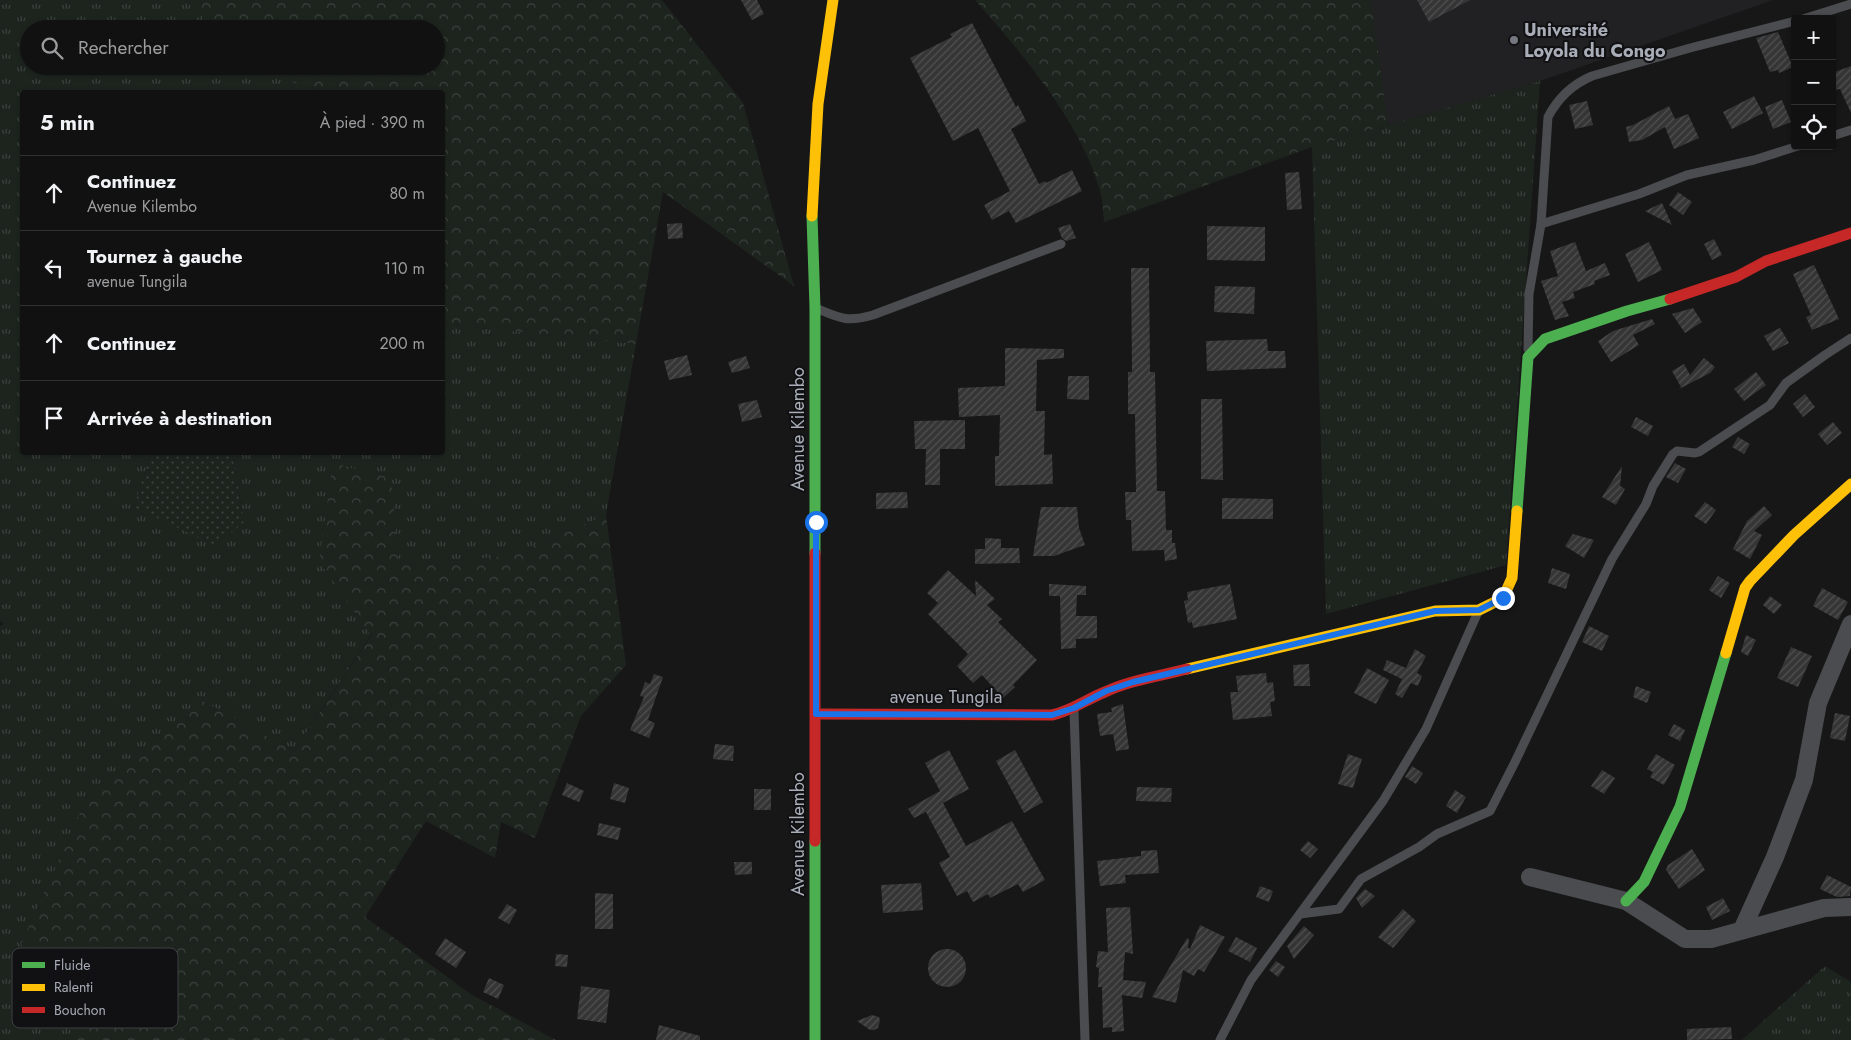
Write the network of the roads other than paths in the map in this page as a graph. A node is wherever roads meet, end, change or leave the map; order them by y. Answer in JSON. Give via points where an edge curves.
{"nodes":[{"id":1,"x":833,"y":0,"type":"edge"},
{"id":2,"x":1851,"y":4,"type":"edge"},
{"id":3,"x":1816,"y":15,"type":"edge"},
{"id":4,"x":1791,"y":22,"type":"edge"},
{"id":5,"x":1851,"y":130,"type":"edge"},
{"id":6,"x":1836,"y":135,"type":"edge"},
{"id":7,"x":1791,"y":148,"type":"edge"},
{"id":8,"x":1541,"y":224,"type":"junction"},
{"id":9,"x":1851,"y":233,"type":"edge"},
{"id":10,"x":1061,"y":244,"type":"dead end"},
{"id":11,"x":816,"y":308,"type":"junction"},
{"id":12,"x":1851,"y":338,"type":"edge"},
{"id":13,"x":1528,"y":357,"type":"junction"},
{"id":14,"x":1851,"y":484,"type":"edge"},
{"id":15,"x":1479,"y":610,"type":"junction"},
{"id":16,"x":1851,"y":624,"type":"edge"},
{"id":17,"x":1074,"y":708,"type":"junction"},
{"id":18,"x":816,"y":714,"type":"junction"},
{"id":19,"x":1530,"y":877,"type":"dead end"},
{"id":20,"x":1626,"y":901,"type":"junction"},
{"id":21,"x":1851,"y":907,"type":"edge"},
{"id":22,"x":1300,"y":914,"type":"junction"},
{"id":23,"x":1742,"y":930,"type":"junction"},
{"id":24,"x":815,"y":1040,"type":"edge"},
{"id":25,"x":1085,"y":1040,"type":"edge"},
{"id":26,"x":1220,"y":1040,"type":"edge"}],
"edges":[{"from":1,"to":11,"type":"street","name":"Avenue Kilembo","via":[[818,104],[813,190]]},
{"from":2,"to":3,"type":"lane"},
{"from":4,"to":8,"type":"lane","via":[[1580,81],[1555,104],[1548,117]]},
{"from":5,"to":6,"type":"lane"},
{"from":7,"to":8,"type":"lane","via":[[1688,175],[1639,194]]},
{"from":8,"to":13,"type":"lane","via":[[1529,294]]},
{"from":9,"to":13,"type":"street","via":[[1761,262],[1736,278],[1546,339]]},
{"from":10,"to":11,"type":"lane","via":[[856,320]]},
{"from":11,"to":18,"type":"street","name":"Avenue Kilembo"},
{"from":12,"to":22,"type":"lane","via":[[1786,383],[1770,405],[1699,452],[1678,451],[1674,454],[1612,559],[1490,811],[1437,834],[1361,879],[1339,909]]},
{"from":13,"to":15,"type":"street","via":[[1512,578],[1503,598]]},
{"from":14,"to":20,"type":"street","via":[[1794,535],[1744,588],[1680,807],[1644,882]]},
{"from":15,"to":17,"type":"street","name":"avenue Tungila","via":[[1435,611],[1133,682],[1106,691]]},
{"from":15,"to":22,"type":"lane","via":[[1426,729],[1383,801]]},
{"from":16,"to":23,"type":"street","via":[[1818,703],[1804,780],[1775,857]]},
{"from":17,"to":18,"type":"street","name":"avenue Tungila","via":[[1052,715]]},
{"from":17,"to":25,"type":"lane"},
{"from":18,"to":24,"type":"street","name":"Avenue Kilembo"},
{"from":19,"to":20,"type":"street"},
{"from":20,"to":23,"type":"street","via":[[1685,939],[1711,939]]},
{"from":21,"to":23,"type":"street","via":[[1824,908]]},
{"from":22,"to":26,"type":"lane","via":[[1251,980]]}]}
